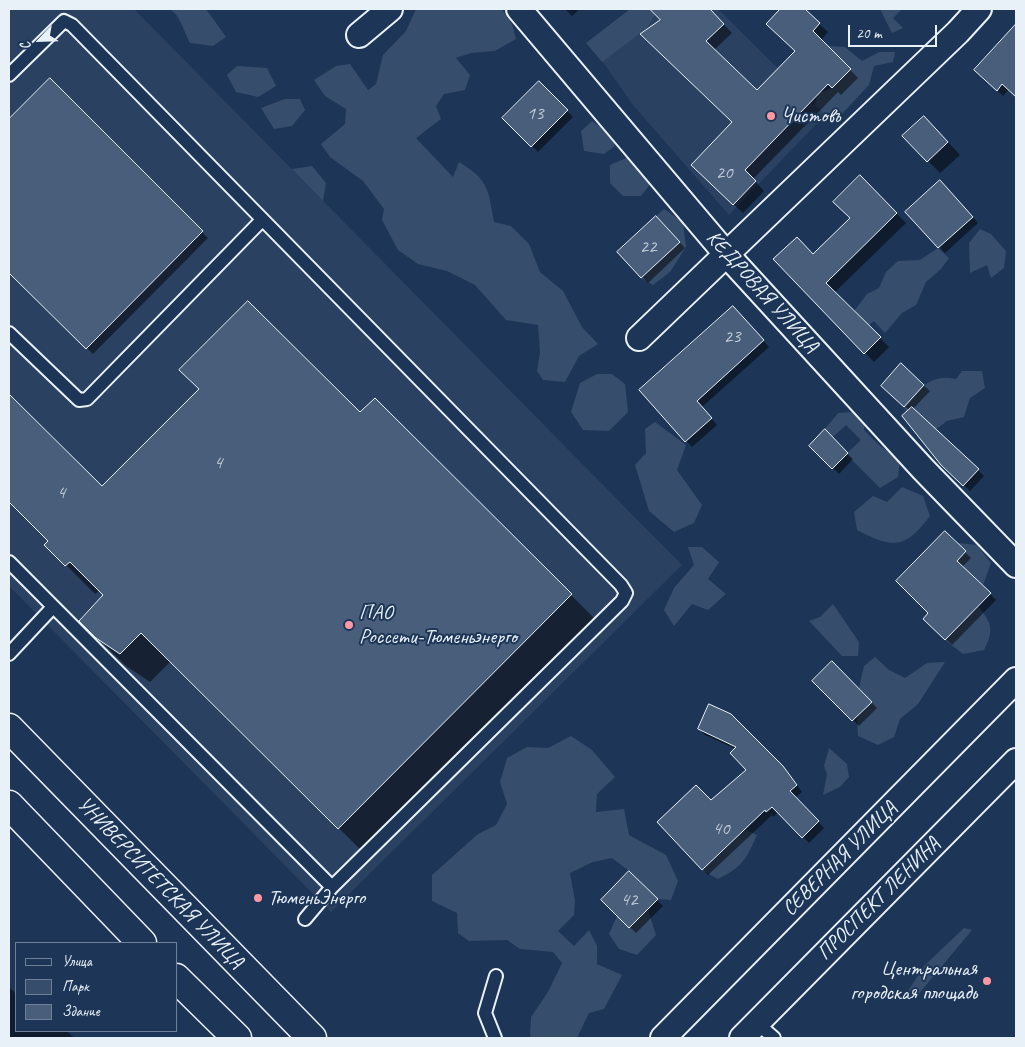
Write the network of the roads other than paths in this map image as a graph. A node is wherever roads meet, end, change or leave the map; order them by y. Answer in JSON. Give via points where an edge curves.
{"nodes":[{"id":1,"x":390,"y":9,"type":"edge"},
{"id":2,"x":519,"y":9,"type":"edge"},
{"id":3,"x":979,"y":9,"type":"edge"},
{"id":4,"x":359,"y":35,"type":"dead end"},
{"id":5,"x":9,"y":75,"type":"edge"},
{"id":6,"x":262,"y":220,"type":"junction"},
{"id":7,"x":727,"y":255,"type":"junction"},
{"id":8,"x":9,"y":333,"type":"edge"},
{"id":9,"x":639,"y":338,"type":"dead end"},
{"id":10,"x":9,"y":562,"type":"edge"},
{"id":11,"x":1016,"y":565,"type":"edge"},
{"id":12,"x":53,"y":607,"type":"junction"},
{"id":13,"x":9,"y":654,"type":"edge"},
{"id":14,"x":1016,"y":680,"type":"edge"},
{"id":15,"x":9,"y":728,"type":"edge"},
{"id":16,"x":1016,"y":761,"type":"edge"},
{"id":17,"x":9,"y":806,"type":"edge"},
{"id":18,"x":332,"y":887,"type":"junction"},
{"id":19,"x":305,"y":919,"type":"dead end"},
{"id":20,"x":141,"y":942,"type":"edge"},
{"id":21,"x":496,"y":976,"type":"dead end"},
{"id":22,"x":178,"y":980,"type":"edge"},
{"id":23,"x":749,"y":1030,"type":"edge"},
{"id":24,"x":236,"y":1038,"type":"edge"},
{"id":25,"x":312,"y":1038,"type":"edge"},
{"id":26,"x":495,"y":1038,"type":"edge"},
{"id":27,"x":663,"y":1038,"type":"edge"},
{"id":28,"x":774,"y":1038,"type":"edge"}],
"edges":[{"from":1,"to":4,"type":"street"},
{"from":2,"to":7,"type":"street","name":"КЕДРОВАЯ УЛИЦА"},
{"from":3,"to":7,"type":"street"},
{"from":5,"to":6,"type":"lane","via":[[54,28],[64,21],[72,25]]},
{"from":6,"to":8,"type":"lane","via":[[87,398],[79,400]]},
{"from":6,"to":18,"type":"lane","via":[[626,593],[622,602]]},
{"from":7,"to":9,"type":"street"},
{"from":7,"to":11,"type":"street","name":"КЕДРОВАЯ УЛИЦА","via":[[923,469]]},
{"from":10,"to":12,"type":"lane"},
{"from":12,"to":13,"type":"lane"},
{"from":12,"to":18,"type":"lane"},
{"from":14,"to":27,"type":"street","name":"СЕВЕРНАЯ УЛИЦА"},
{"from":15,"to":25,"type":"main road","name":"УНИВЕРСИТЕТСКАЯ УЛИЦА"},
{"from":16,"to":23,"type":"street","name":"ПРОСПЕКТ ЛЕНИНА"},
{"from":17,"to":20,"type":"main road"},
{"from":18,"to":19,"type":"lane"},
{"from":21,"to":26,"type":"lane","via":[[485,1013]]},
{"from":22,"to":24,"type":"main road"},
{"from":23,"to":28,"type":"lane"}]}
